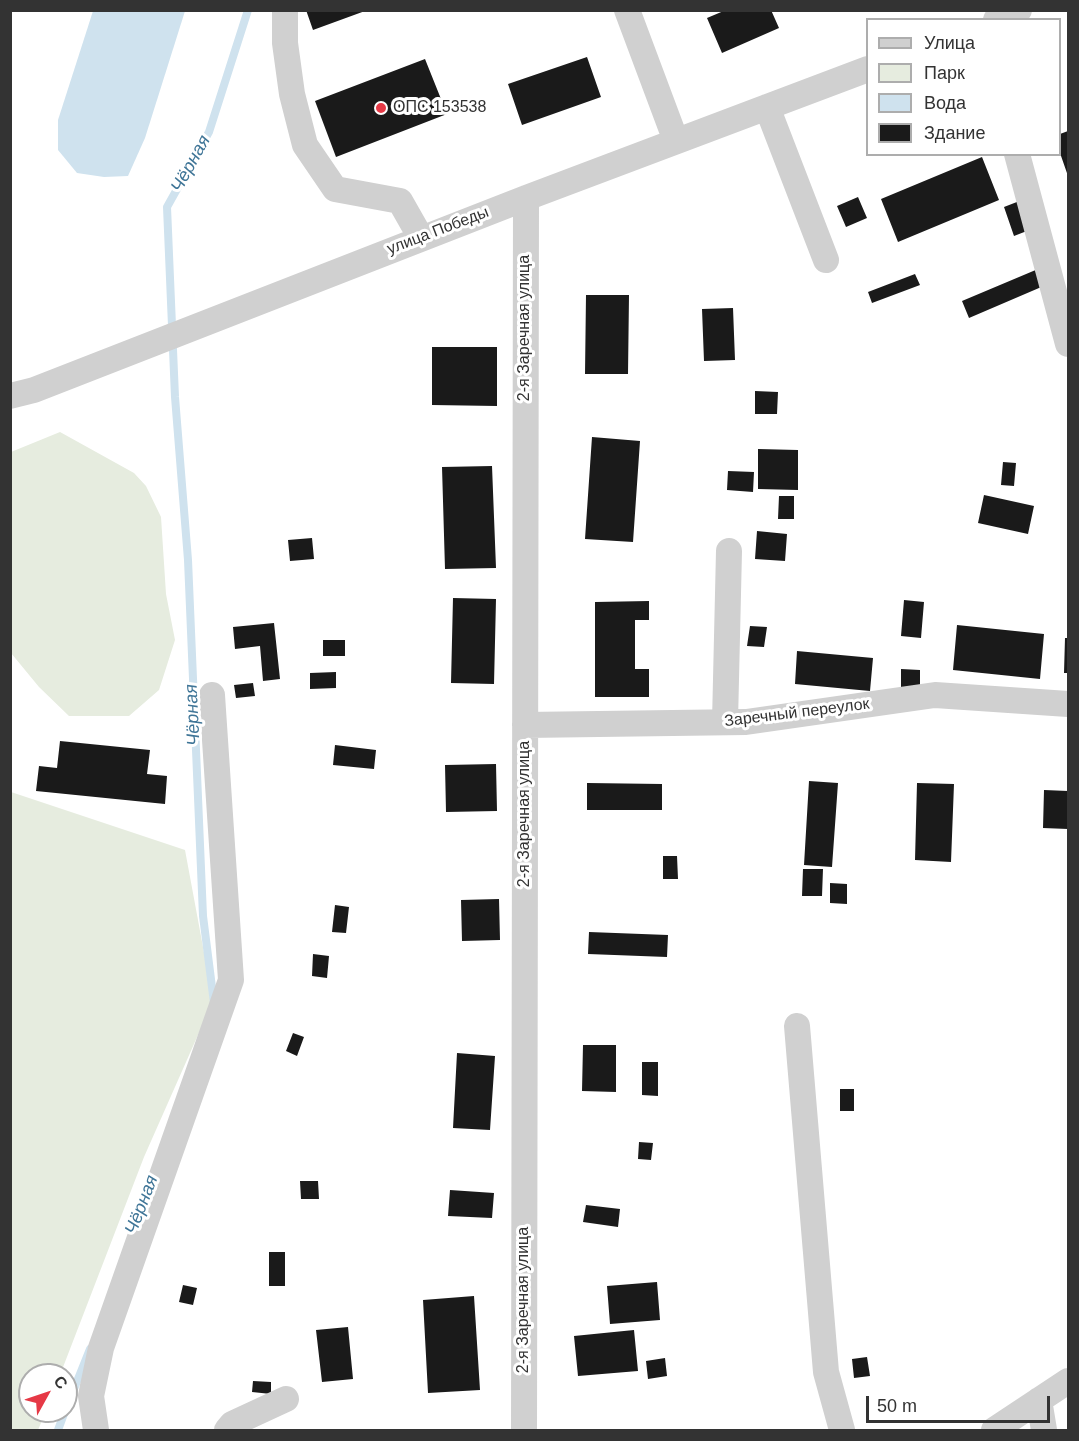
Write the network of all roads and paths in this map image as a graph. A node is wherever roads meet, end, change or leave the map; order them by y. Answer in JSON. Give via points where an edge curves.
{"nodes":[{"id":1,"x":285,"y":10,"type":"edge"},
{"id":2,"x":627,"y":10,"type":"edge"},
{"id":3,"x":1018,"y":11,"type":"edge"},
{"id":4,"x":1001,"y":18,"type":"edge"},
{"id":5,"x":866,"y":69,"type":"edge"},
{"id":6,"x":767,"y":107,"type":"junction"},
{"id":7,"x":676,"y":141,"type":"junction"},
{"id":8,"x":1018,"y":156,"type":"edge"},
{"id":9,"x":526,"y":198,"type":"junction"},
{"id":10,"x":421,"y":238,"type":"junction"},
{"id":11,"x":826,"y":260,"type":"dead end"},
{"id":12,"x":1068,"y":344,"type":"edge"},
{"id":13,"x":10,"y":396,"type":"edge"},
{"id":14,"x":729,"y":551,"type":"dead end"},
{"id":15,"x":212,"y":694,"type":"dead end"},
{"id":16,"x":1068,"y":704,"type":"edge"},
{"id":17,"x":725,"y":722,"type":"junction"},
{"id":18,"x":525,"y":725,"type":"junction"},
{"id":19,"x":797,"y":1026,"type":"dead end"},
{"id":20,"x":1068,"y":1381,"type":"edge"},
{"id":21,"x":286,"y":1399,"type":"dead end"},
{"id":22,"x":1039,"y":1400,"type":"junction"},
{"id":23,"x":96,"y":1431,"type":"edge"},
{"id":24,"x":227,"y":1431,"type":"edge"},
{"id":25,"x":524,"y":1431,"type":"edge"},
{"id":26,"x":842,"y":1431,"type":"edge"},
{"id":27,"x":994,"y":1431,"type":"edge"},
{"id":28,"x":1044,"y":1431,"type":"edge"}],
"edges":[{"from":1,"to":10,"type":"street","via":[[292,94],[305,145],[335,189],[400,201]]},
{"from":2,"to":7,"type":"street"},
{"from":3,"to":4,"type":"street"},
{"from":5,"to":6,"type":"street","name":"улица Победы"},
{"from":6,"to":7,"type":"street","name":"улица Победы"},
{"from":6,"to":11,"type":"street"},
{"from":7,"to":9,"type":"street","name":"улица Победы"},
{"from":8,"to":12,"type":"street"},
{"from":9,"to":10,"type":"street","name":"улица Победы"},
{"from":9,"to":18,"type":"street","name":"2-я Заречная улица"},
{"from":10,"to":13,"type":"street","name":"улица Победы","via":[[34,390]]},
{"from":14,"to":17,"type":"street"},
{"from":15,"to":23,"type":"street","via":[[231,980],[101,1348],[91,1396]]},
{"from":16,"to":17,"type":"street","name":"Заречный переулок","via":[[935,695]]},
{"from":17,"to":18,"type":"street","name":"Заречный переулок"},
{"from":18,"to":25,"type":"street","name":"2-я Заречная улица"},
{"from":19,"to":26,"type":"street","via":[[826,1372]]},
{"from":20,"to":22,"type":"street"},
{"from":21,"to":24,"type":"street","via":[[232,1424]]},
{"from":22,"to":27,"type":"street"},
{"from":22,"to":28,"type":"street"}]}
